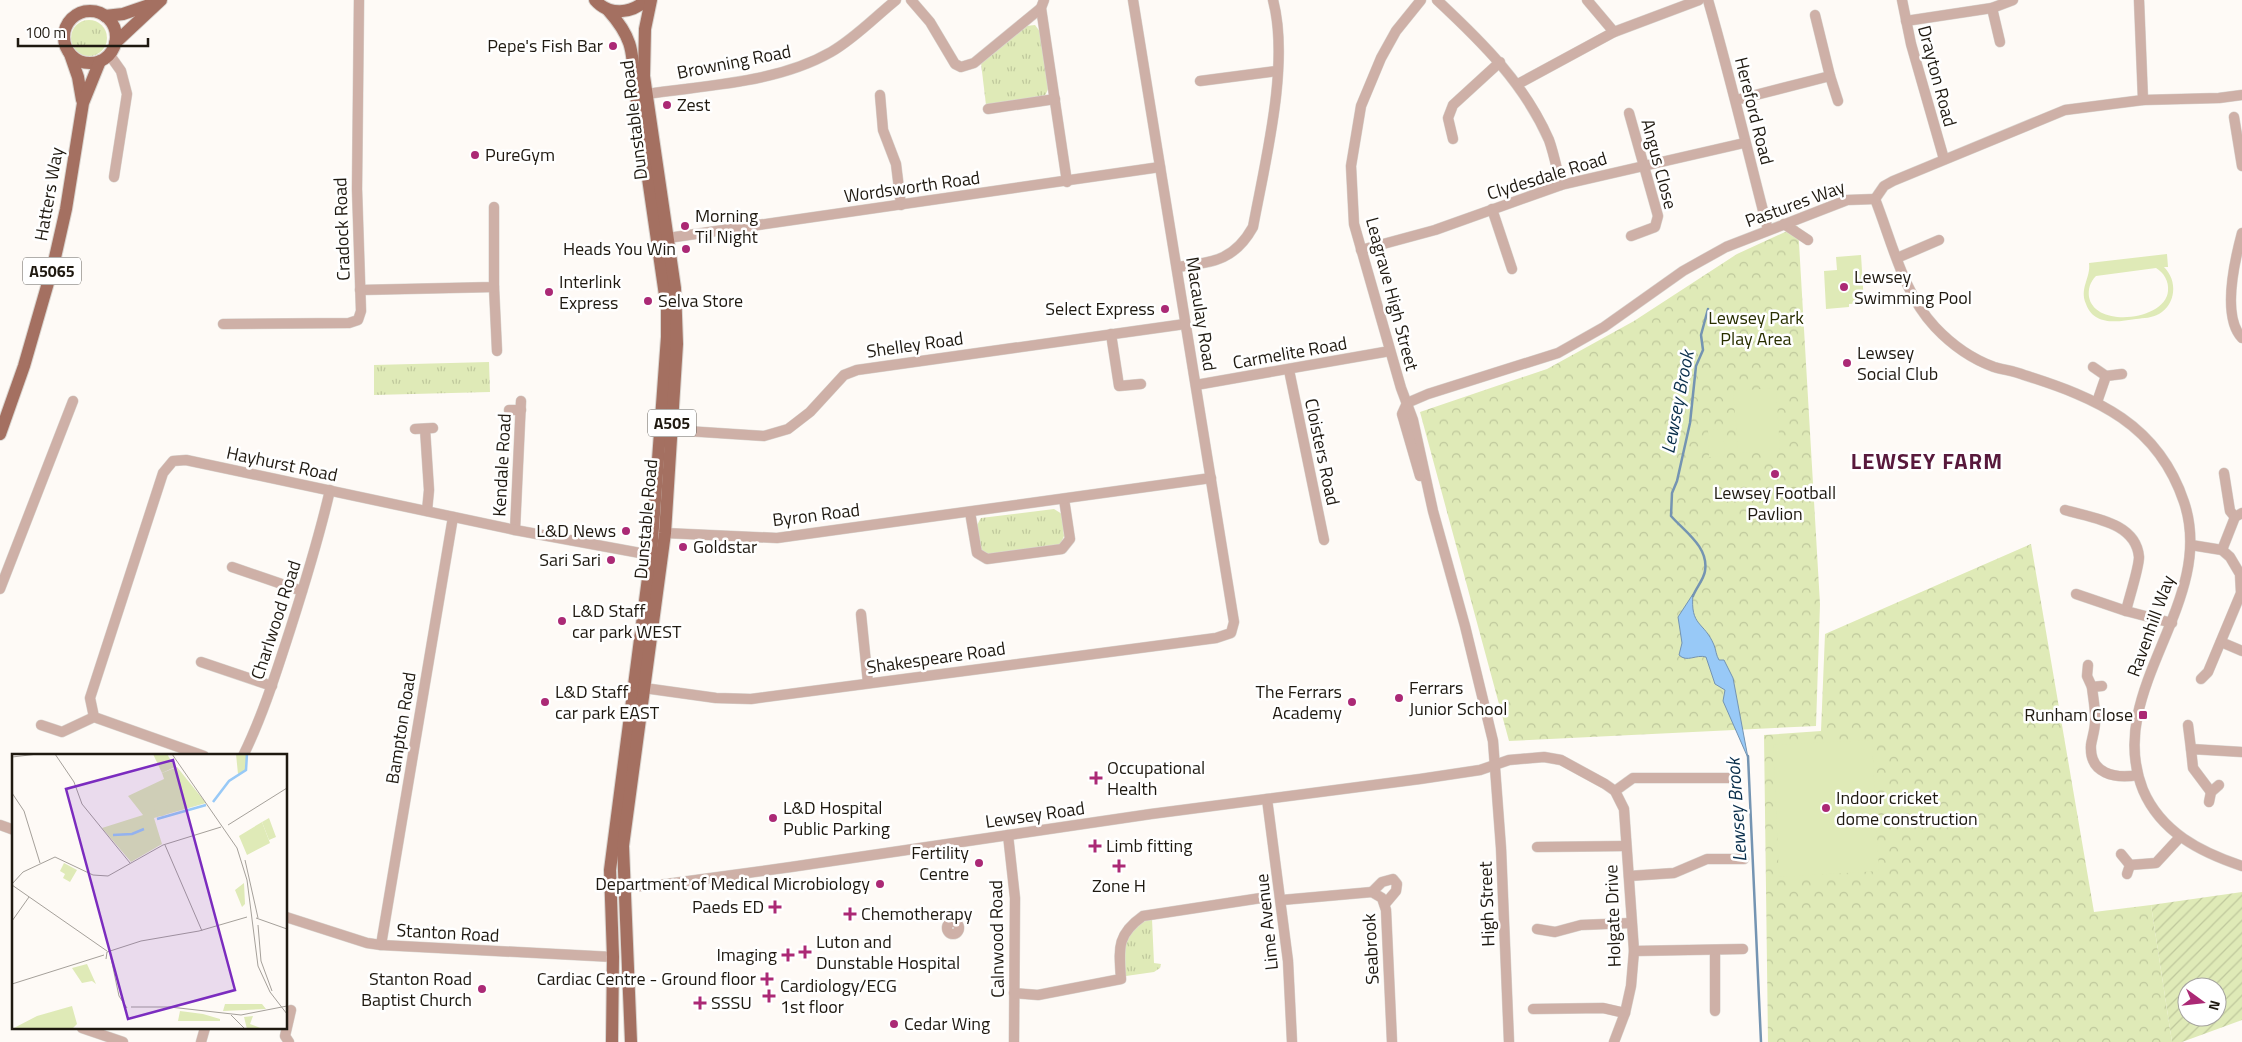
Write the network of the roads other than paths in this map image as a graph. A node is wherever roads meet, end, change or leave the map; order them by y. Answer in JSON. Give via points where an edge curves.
{"nodes":[{"id":1,"x":359,"y":0,"type":"edge"},
{"id":2,"x":595,"y":0,"type":"edge"},
{"id":3,"x":646,"y":0,"type":"edge"},
{"id":4,"x":651,"y":0,"type":"edge"},
{"id":5,"x":896,"y":0,"type":"edge"},
{"id":6,"x":911,"y":0,"type":"edge"},
{"id":7,"x":1134,"y":0,"type":"edge"},
{"id":8,"x":1273,"y":0,"type":"edge"},
{"id":9,"x":1421,"y":0,"type":"edge"},
{"id":10,"x":1437,"y":0,"type":"edge"},
{"id":11,"x":1587,"y":0,"type":"edge"},
{"id":12,"x":1699,"y":0,"type":"edge"},
{"id":13,"x":1708,"y":0,"type":"edge"},
{"id":14,"x":1902,"y":0,"type":"edge"},
{"id":15,"x":2013,"y":0,"type":"edge"},
{"id":16,"x":2139,"y":0,"type":"edge"},
{"id":17,"x":158,"y":1,"type":"edge"},
{"id":18,"x":1043,"y":4,"type":"edge"},
{"id":19,"x":1992,"y":8,"type":"junction"},
{"id":20,"x":608,"y":10,"type":"junction"},
{"id":21,"x":1815,"y":15,"type":"dead end"},
{"id":22,"x":105,"y":16,"type":"junction"},
{"id":23,"x":1906,"y":21,"type":"junction"},
{"id":24,"x":1614,"y":32,"type":"junction"},
{"id":25,"x":115,"y":42,"type":"junction"},
{"id":26,"x":2000,"y":42,"type":"dead end"},
{"id":27,"x":70,"y":54,"type":"junction"},
{"id":28,"x":104,"y":58,"type":"junction"},
{"id":29,"x":1500,"y":62,"type":"junction"},
{"id":30,"x":1277,"y":71,"type":"junction"},
{"id":31,"x":1830,"y":76,"type":"junction"},
{"id":32,"x":1200,"y":81,"type":"dead end"},
{"id":33,"x":1518,"y":84,"type":"junction"},
{"id":34,"x":646,"y":94,"type":"junction"},
{"id":35,"x":880,"y":95,"type":"dead end"},
{"id":36,"x":2242,"y":95,"type":"edge"},
{"id":37,"x":1055,"y":99,"type":"junction"},
{"id":38,"x":1736,"y":100,"type":"junction"},
{"id":39,"x":2143,"y":100,"type":"junction"},
{"id":40,"x":1838,"y":101,"type":"dead end"},
{"id":41,"x":83,"y":103,"type":"junction"},
{"id":42,"x":988,"y":109,"type":"dead end"},
{"id":43,"x":1629,"y":114,"type":"dead end"},
{"id":44,"x":2234,"y":117,"type":"dead end"},
{"id":45,"x":1452,"y":139,"type":"dead end"},
{"id":46,"x":1744,"y":143,"type":"junction"},
{"id":47,"x":1944,"y":159,"type":"junction"},
{"id":48,"x":1642,"y":165,"type":"junction"},
{"id":49,"x":2242,"y":166,"type":"edge"},
{"id":50,"x":1160,"y":167,"type":"junction"},
{"id":51,"x":114,"y":177,"type":"dead end"},
{"id":52,"x":1066,"y":182,"type":"junction"},
{"id":53,"x":1562,"y":185,"type":"junction"},
{"id":54,"x":1875,"y":199,"type":"junction"},
{"id":55,"x":902,"y":205,"type":"junction"},
{"id":56,"x":494,"y":207,"type":"dead end"},
{"id":57,"x":1492,"y":209,"type":"junction"},
{"id":58,"x":1784,"y":224,"type":"junction"},
{"id":59,"x":1768,"y":230,"type":"junction"},
{"id":60,"x":2242,"y":233,"type":"edge"},
{"id":61,"x":1630,"y":236,"type":"dead end"},
{"id":62,"x":668,"y":238,"type":"junction"},
{"id":63,"x":1808,"y":240,"type":"dead end"},
{"id":64,"x":1939,"y":240,"type":"dead end"},
{"id":65,"x":1361,"y":250,"type":"junction"},
{"id":66,"x":1897,"y":258,"type":"junction"},
{"id":67,"x":2238,"y":265,"type":"edge"},
{"id":68,"x":1177,"y":267,"type":"junction"},
{"id":69,"x":1512,"y":269,"type":"dead end"},
{"id":70,"x":494,"y":287,"type":"junction"},
{"id":71,"x":360,"y":290,"type":"junction"},
{"id":72,"x":223,"y":324,"type":"dead end"},
{"id":73,"x":1185,"y":324,"type":"junction"},
{"id":74,"x":1111,"y":334,"type":"junction"},
{"id":75,"x":2242,"y":338,"type":"edge"},
{"id":76,"x":497,"y":351,"type":"dead end"},
{"id":77,"x":1390,"y":352,"type":"junction"},
{"id":78,"x":2093,"y":367,"type":"dead end"},
{"id":79,"x":1288,"y":370,"type":"junction"},
{"id":80,"x":2122,"y":374,"type":"dead end"},
{"id":81,"x":2106,"y":376,"type":"junction"},
{"id":82,"x":1141,"y":384,"type":"dead end"},
{"id":83,"x":1196,"y":386,"type":"junction"},
{"id":84,"x":73,"y":401,"type":"dead end"},
{"id":85,"x":2097,"y":402,"type":"junction"},
{"id":86,"x":1407,"y":403,"type":"junction"},
{"id":87,"x":508,"y":410,"type":"dead end"},
{"id":88,"x":424,"y":429,"type":"dead end"},
{"id":89,"x":671,"y":430,"type":"junction"},
{"id":90,"x":0,"y":434,"type":"edge"},
{"id":91,"x":2224,"y":473,"type":"dead end"},
{"id":92,"x":1211,"y":478,"type":"junction"},
{"id":93,"x":330,"y":490,"type":"junction"},
{"id":94,"x":1064,"y":499,"type":"junction"},
{"id":95,"x":2065,"y":510,"type":"dead end"},
{"id":96,"x":428,"y":511,"type":"junction"},
{"id":97,"x":970,"y":512,"type":"junction"},
{"id":98,"x":2238,"y":515,"type":"edge"},
{"id":99,"x":453,"y":517,"type":"junction"},
{"id":100,"x":515,"y":530,"type":"junction"},
{"id":101,"x":665,"y":533,"type":"junction"},
{"id":102,"x":1324,"y":540,"type":"dead end"},
{"id":103,"x":2191,"y":545,"type":"junction"},
{"id":104,"x":2222,"y":550,"type":"junction"},
{"id":105,"x":651,"y":555,"type":"junction"},
{"id":106,"x":232,"y":567,"type":"dead end"},
{"id":107,"x":0,"y":587,"type":"edge"},
{"id":108,"x":302,"y":591,"type":"junction"},
{"id":109,"x":2241,"y":593,"type":"edge"},
{"id":110,"x":2076,"y":594,"type":"dead end"},
{"id":111,"x":2126,"y":611,"type":"junction"},
{"id":112,"x":861,"y":614,"type":"dead end"},
{"id":113,"x":2172,"y":623,"type":"junction"},
{"id":114,"x":1230,"y":633,"type":"joint"},
{"id":115,"x":2221,"y":642,"type":"junction"},
{"id":116,"x":2242,"y":651,"type":"edge"},
{"id":117,"x":201,"y":662,"type":"dead end"},
{"id":118,"x":2088,"y":665,"type":"dead end"},
{"id":119,"x":2201,"y":679,"type":"dead end"},
{"id":120,"x":868,"y":683,"type":"junction"},
{"id":121,"x":272,"y":686,"type":"junction"},
{"id":122,"x":644,"y":688,"type":"junction"},
{"id":123,"x":94,"y":717,"type":"junction"},
{"id":124,"x":2188,"y":724,"type":"dead end"},
{"id":125,"x":41,"y":725,"type":"dead end"},
{"id":126,"x":2191,"y":749,"type":"junction"},
{"id":127,"x":2242,"y":752,"type":"edge"},
{"id":128,"x":198,"y":754,"type":"edge"},
{"id":129,"x":245,"y":754,"type":"edge"},
{"id":130,"x":1494,"y":764,"type":"junction"},
{"id":131,"x":2138,"y":775,"type":"junction"},
{"id":132,"x":1731,"y":778,"type":"dead end"},
{"id":133,"x":2219,"y":785,"type":"dead end"},
{"id":134,"x":1614,"y":791,"type":"junction"},
{"id":135,"x":1267,"y":799,"type":"junction"},
{"id":136,"x":0,"y":825,"type":"edge"},
{"id":137,"x":12,"y":829,"type":"edge"},
{"id":138,"x":1008,"y":835,"type":"junction"},
{"id":139,"x":2180,"y":837,"type":"junction"},
{"id":140,"x":1626,"y":846,"type":"junction"},
{"id":141,"x":1537,"y":847,"type":"dead end"},
{"id":142,"x":2121,"y":854,"type":"dead end"},
{"id":143,"x":1744,"y":859,"type":"dead end"},
{"id":144,"x":2242,"y":866,"type":"edge"},
{"id":145,"x":1629,"y":876,"type":"junction"},
{"id":146,"x":623,"y":886,"type":"junction"},
{"id":147,"x":609,"y":888,"type":"junction"},
{"id":148,"x":1372,"y":892,"type":"junction"},
{"id":149,"x":1261,"y":898,"type":"dead end"},
{"id":150,"x":1282,"y":900,"type":"junction"},
{"id":151,"x":1385,"y":904,"type":"junction"},
{"id":152,"x":288,"y":918,"type":"edge"},
{"id":153,"x":1631,"y":923,"type":"junction"},
{"id":154,"x":1537,"y":929,"type":"dead end"},
{"id":155,"x":381,"y":945,"type":"junction"},
{"id":156,"x":1743,"y":949,"type":"dead end"},
{"id":157,"x":1714,"y":950,"type":"junction"},
{"id":158,"x":1634,"y":951,"type":"junction"},
{"id":159,"x":613,"y":958,"type":"junction"},
{"id":160,"x":1014,"y":993,"type":"junction"},
{"id":161,"x":1533,"y":1009,"type":"dead end"},
{"id":162,"x":291,"y":1010,"type":"dead end"},
{"id":163,"x":1716,"y":1011,"type":"dead end"},
{"id":164,"x":1625,"y":1013,"type":"junction"},
{"id":165,"x":288,"y":1023,"type":"edge"},
{"id":166,"x":88,"y":1030,"type":"edge"},
{"id":167,"x":204,"y":1030,"type":"edge"},
{"id":168,"x":286,"y":1030,"type":"edge"},
{"id":169,"x":123,"y":1042,"type":"edge"},
{"id":170,"x":200,"y":1042,"type":"edge"},
{"id":171,"x":289,"y":1042,"type":"edge"},
{"id":172,"x":612,"y":1042,"type":"edge"},
{"id":173,"x":631,"y":1042,"type":"edge"},
{"id":174,"x":1014,"y":1042,"type":"edge"},
{"id":175,"x":1292,"y":1042,"type":"edge"},
{"id":176,"x":1392,"y":1042,"type":"edge"},
{"id":177,"x":1509,"y":1042,"type":"edge"},
{"id":178,"x":1614,"y":1042,"type":"edge"}],
"edges":[{"from":1,"to":71,"type":"street","name":"Cradock Road","via":[[357,170]]},
{"from":2,"to":20,"type":"main road","number":"A505"},
{"from":3,"to":20,"type":"main road","via":[[632,9]]},
{"from":4,"to":34,"type":"main road","name":"Dunstable Road","number":"A505","via":[[645,29]]},
{"from":5,"to":34,"type":"street","name":"Browning Road","via":[[832,52],[791,70],[758,78]]},
{"from":6,"to":18,"type":"street","via":[[930,22],[955,64],[962,67],[974,63]]},
{"from":7,"to":50,"type":"street","name":"Macaulay Road"},
{"from":8,"to":30,"type":"street"},
{"from":9,"to":65,"type":"street","name":"Leagrave High Street","via":[[1381,58],[1361,106],[1351,166],[1354,224]]},
{"from":10,"to":29,"type":"street"},
{"from":11,"to":24,"type":"street"},
{"from":12,"to":24,"type":"street"},
{"from":13,"to":38,"type":"street","name":"Hereford Road"},
{"from":14,"to":23,"type":"street","name":"Drayton Road"},
{"from":15,"to":19,"type":"street"},
{"from":16,"to":39,"type":"street"},
{"from":17,"to":22,"type":"main road","number":"A5065","via":[[122,14]]},
{"from":17,"to":25,"type":"main road","number":"A5065"},
{"from":18,"to":37,"type":"street"},
{"from":19,"to":23,"type":"street"},
{"from":19,"to":26,"type":"street"},
{"from":20,"to":105,"type":"main road","name":"Dunstable Road","number":"A505","via":[[623,27],[633,56],[667,309],[658,488]]},
{"from":21,"to":31,"type":"street"},
{"from":22,"to":25,"type":"main road","via":[[114,28]]},
{"from":22,"to":27,"type":"main road","number":"A5065","via":[[91,11],[71,19],[64,33]]},
{"from":23,"to":47,"type":"street","name":"Drayton Road"},
{"from":24,"to":33,"type":"street"},
{"from":25,"to":28,"type":"main road","number":"A5065"},
{"from":27,"to":28,"type":"main road","via":[[84,62]]},
{"from":27,"to":41,"type":"main road","name":"Hatters Way","number":"A5065"},
{"from":28,"to":41,"type":"main road","name":"Hatters Way","number":"A5065"},
{"from":28,"to":51,"type":"street","via":[[121,71],[127,94]]},
{"from":29,"to":33,"type":"street"},
{"from":29,"to":45,"type":"street","via":[[1453,106],[1448,118]]},
{"from":30,"to":32,"type":"street"},
{"from":30,"to":68,"type":"street","via":[[1276,96],[1253,227],[1244,242],[1230,255]]},
{"from":31,"to":38,"type":"street"},
{"from":31,"to":40,"type":"street"},
{"from":33,"to":53,"type":"street","via":[[1550,142]]},
{"from":34,"to":62,"type":"main road","name":"Dunstable Road","number":"A505"},
{"from":35,"to":55,"type":"street","via":[[883,130],[896,164]]},
{"from":36,"to":39,"type":"street"},
{"from":37,"to":42,"type":"street"},
{"from":37,"to":52,"type":"street"},
{"from":38,"to":46,"type":"street","name":"Hereford Road"},
{"from":39,"to":47,"type":"street","via":[[2065,110]]},
{"from":41,"to":90,"type":"main road","name":"Hatters Way","number":"A5065","via":[[54,262],[24,366]]},
{"from":43,"to":48,"type":"street","name":"Angus Close"},
{"from":44,"to":49,"type":"street"},
{"from":46,"to":48,"type":"street","name":"Clydesdale Road"},
{"from":46,"to":59,"type":"street","name":"Hereford Road"},
{"from":47,"to":54,"type":"street","via":[[1892,181]]},
{"from":48,"to":53,"type":"street","name":"Clydesdale Road"},
{"from":48,"to":61,"type":"street","name":"Angus Close","via":[[1658,216],[1656,227]]},
{"from":50,"to":52,"type":"street","name":"Wordsworth Road"},
{"from":50,"to":68,"type":"street","name":"Macaulay Road"},
{"from":52,"to":55,"type":"street","name":"Wordsworth Road"},
{"from":53,"to":57,"type":"street","name":"Clydesdale Road"},
{"from":54,"to":58,"type":"street","name":"Pastures Way","via":[[1847,200]]},
{"from":54,"to":66,"type":"street","name":"Ravenhill Way"},
{"from":55,"to":62,"type":"street","name":"Wordsworth Road"},
{"from":56,"to":70,"type":"street"},
{"from":57,"to":65,"type":"street","name":"Clydesdale Road","via":[[1435,230]]},
{"from":57,"to":69,"type":"street"},
{"from":58,"to":59,"type":"street","name":"Pastures Way"},
{"from":58,"to":63,"type":"street"},
{"from":59,"to":86,"type":"street","name":"Pastures Way","via":[[1726,247],[1683,271],[1604,327],[1558,353]]},
{"from":60,"to":67,"type":"street"},
{"from":62,"to":89,"type":"main road","name":"Dunstable Road","number":"A505","via":[[678,314]]},
{"from":64,"to":66,"type":"street"},
{"from":65,"to":77,"type":"street","name":"Leagrave High Street"},
{"from":66,"to":85,"type":"street","name":"Ravenhill Way","via":[[1914,299],[1934,326],[1954,344],[1994,367],[2038,379]]},
{"from":67,"to":75,"type":"street","via":[[2232,308],[2235,326]]},
{"from":68,"to":73,"type":"street","name":"Macaulay Road"},
{"from":70,"to":71,"type":"street"},
{"from":70,"to":76,"type":"street"},
{"from":71,"to":72,"type":"street","name":"Cradock Road","via":[[361,311],[358,320],[349,323]]},
{"from":73,"to":74,"type":"street","name":"Shelley Road"},
{"from":73,"to":83,"type":"street","name":"Macaulay Road"},
{"from":74,"to":82,"type":"street","via":[[1119,386]]},
{"from":74,"to":89,"type":"street","name":"Shelley Road","via":[[857,370],[844,375],[810,412],[788,429],[764,436]]},
{"from":77,"to":79,"type":"street","name":"Carmelite Road"},
{"from":77,"to":86,"type":"street","name":"Leagrave High Street"},
{"from":78,"to":81,"type":"street"},
{"from":79,"to":83,"type":"street","name":"Carmelite Road"},
{"from":79,"to":102,"type":"street","name":"Cloisters Road"},
{"from":80,"to":81,"type":"street"},
{"from":81,"to":85,"type":"street"},
{"from":83,"to":92,"type":"street","name":"Macaulay Road"},
{"from":84,"to":107,"type":"street"},
{"from":85,"to":103,"type":"street","name":"Ravenhill Way","via":[[2131,423],[2154,446],[2172,471],[2185,504]]},
{"from":86,"to":130,"type":"street","name":"Leagrave High Street","via":[[1468,636],[1493,741]]},
{"from":87,"to":100,"type":"street","name":"Kendale Road","via":[[521,406]]},
{"from":88,"to":96,"type":"street"},
{"from":89,"to":101,"type":"main road","name":"Dunstable Road","number":"A505"},
{"from":91,"to":98,"type":"street","via":[[2230,510]]},
{"from":92,"to":94,"type":"street","name":"Byron Road"},
{"from":92,"to":114,"type":"street","name":"Macaulay Road","via":[[1234,622]]},
{"from":93,"to":96,"type":"street","name":"Hayhurst Road"},
{"from":93,"to":108,"type":"street","name":"Charlwood Road"},
{"from":93,"to":123,"type":"street","name":"Hayhurst Road","via":[[186,460],[173,461],[163,473],[90,698]]},
{"from":94,"to":97,"type":"street","name":"Byron Road"},
{"from":94,"to":97,"type":"street","via":[[1070,539],[1062,549],[1006,557],[987,559],[977,553]]},
{"from":95,"to":111,"type":"street","via":[[2118,526],[2132,537],[2139,557]]},
{"from":96,"to":99,"type":"street","name":"Hayhurst Road"},
{"from":97,"to":101,"type":"street","name":"Byron Road","via":[[777,538]]},
{"from":98,"to":104,"type":"street"},
{"from":99,"to":100,"type":"street","name":"Hayhurst Road"},
{"from":99,"to":155,"type":"street","name":"Bampton Road"},
{"from":100,"to":105,"type":"street","name":"Hayhurst Road"},
{"from":101,"to":122,"type":"main road","name":"Dunstable Road","number":"A505"},
{"from":103,"to":104,"type":"street"},
{"from":103,"to":113,"type":"street","name":"Ravenhill Way","via":[[2185,587]]},
{"from":104,"to":109,"type":"street","via":[[2240,574]]},
{"from":105,"to":147,"type":"main road","name":"Dunstable Road","number":"A505"},
{"from":106,"to":108,"type":"street"},
{"from":108,"to":121,"type":"street","name":"Charlwood Road"},
{"from":109,"to":115,"type":"street"},
{"from":110,"to":111,"type":"street"},
{"from":111,"to":113,"type":"street"},
{"from":112,"to":120,"type":"street"},
{"from":113,"to":131,"type":"street","name":"Ravenhill Way","via":[[2146,686],[2134,733]]},
{"from":114,"to":120,"type":"street","name":"Shakespeare Road","via":[[1216,638]]},
{"from":115,"to":116,"type":"street"},
{"from":115,"to":119,"type":"street","via":[[2208,672]]},
{"from":117,"to":121,"type":"street"},
{"from":118,"to":131,"type":"street","via":[[2086,676],[2097,687],[2091,747],[2093,761],[2111,776]]},
{"from":120,"to":122,"type":"street","name":"Shakespeare Road","via":[[751,698],[716,698]]},
{"from":121,"to":129,"type":"street","name":"Charlwood Road"},
{"from":122,"to":146,"type":"main road","name":"Dunstable Road","number":"A505","via":[[623,846]]},
{"from":123,"to":125,"type":"street","via":[[62,732]]},
{"from":123,"to":128,"type":"street"},
{"from":124,"to":126,"type":"street"},
{"from":126,"to":127,"type":"street"},
{"from":126,"to":133,"type":"street","via":[[2193,768],[2210,797]]},
{"from":130,"to":134,"type":"street","via":[[1544,757],[1561,760]]},
{"from":130,"to":135,"type":"street","name":"Lewsey Road","via":[[1475,770]]},
{"from":130,"to":177,"type":"street","name":"High Street"},
{"from":131,"to":139,"type":"street","name":"Ravenhill Way","via":[[2148,800],[2165,825]]},
{"from":132,"to":134,"type":"street","via":[[1632,778]]},
{"from":134,"to":140,"type":"street","name":"Holgate Drive","via":[[1624,809]]},
{"from":135,"to":138,"type":"street","name":"Lewsey Road"},
{"from":135,"to":150,"type":"street","name":"Lime Avenue"},
{"from":136,"to":137,"type":"street"},
{"from":138,"to":146,"type":"street","name":"Lewsey Road","via":[[659,885]]},
{"from":138,"to":160,"type":"street","name":"Calnwood Road","via":[[1015,898]]},
{"from":139,"to":142,"type":"street","via":[[2156,863],[2128,869]]},
{"from":139,"to":144,"type":"street","name":"Ravenhill Way","via":[[2208,853]]},
{"from":140,"to":141,"type":"street","name":"Holgate Drive"},
{"from":140,"to":145,"type":"street","name":"Holgate Drive"},
{"from":143,"to":145,"type":"street","via":[[1707,859],[1674,874]]},
{"from":145,"to":153,"type":"street","name":"Holgate Drive"},
{"from":146,"to":147,"type":"street","name":"Lewsey Road"},
{"from":146,"to":173,"type":"main road","name":"Dunstable Road","number":"A505"},
{"from":147,"to":159,"type":"main road","name":"Dunstable Road","number":"A505"},
{"from":148,"to":150,"type":"street","name":"Seabrook"},
{"from":148,"to":151,"type":"street","name":"Seabrook"},
{"from":148,"to":151,"type":"street","via":[[1382,882],[1393,879],[1397,884],[1396,891]]},
{"from":149,"to":160,"type":"street","via":[[1143,916],[1132,924],[1119,945],[1121,979],[1038,996]]},
{"from":150,"to":175,"type":"street","name":"Lime Avenue"},
{"from":151,"to":176,"type":"street","name":"Seabrook"},
{"from":152,"to":155,"type":"street","name":"Stanton Road"},
{"from":153,"to":154,"type":"street","via":[[1581,925],[1555,932]]},
{"from":153,"to":158,"type":"street","name":"Holgate Drive"},
{"from":155,"to":159,"type":"street","name":"Stanton Road"},
{"from":156,"to":157,"type":"street"},
{"from":157,"to":158,"type":"street"},
{"from":157,"to":163,"type":"street"},
{"from":158,"to":164,"type":"street","name":"Holgate Drive"},
{"from":159,"to":172,"type":"main road","name":"Dunstable Road","number":"A505"},
{"from":160,"to":174,"type":"street","name":"Calnwood Road"},
{"from":161,"to":164,"type":"street","via":[[1603,1008]]},
{"from":162,"to":165,"type":"street"},
{"from":164,"to":178,"type":"street","name":"Holgate Drive"},
{"from":166,"to":169,"type":"street"},
{"from":167,"to":170,"type":"street"},
{"from":168,"to":171,"type":"street","via":[[285,1036]]}]}
